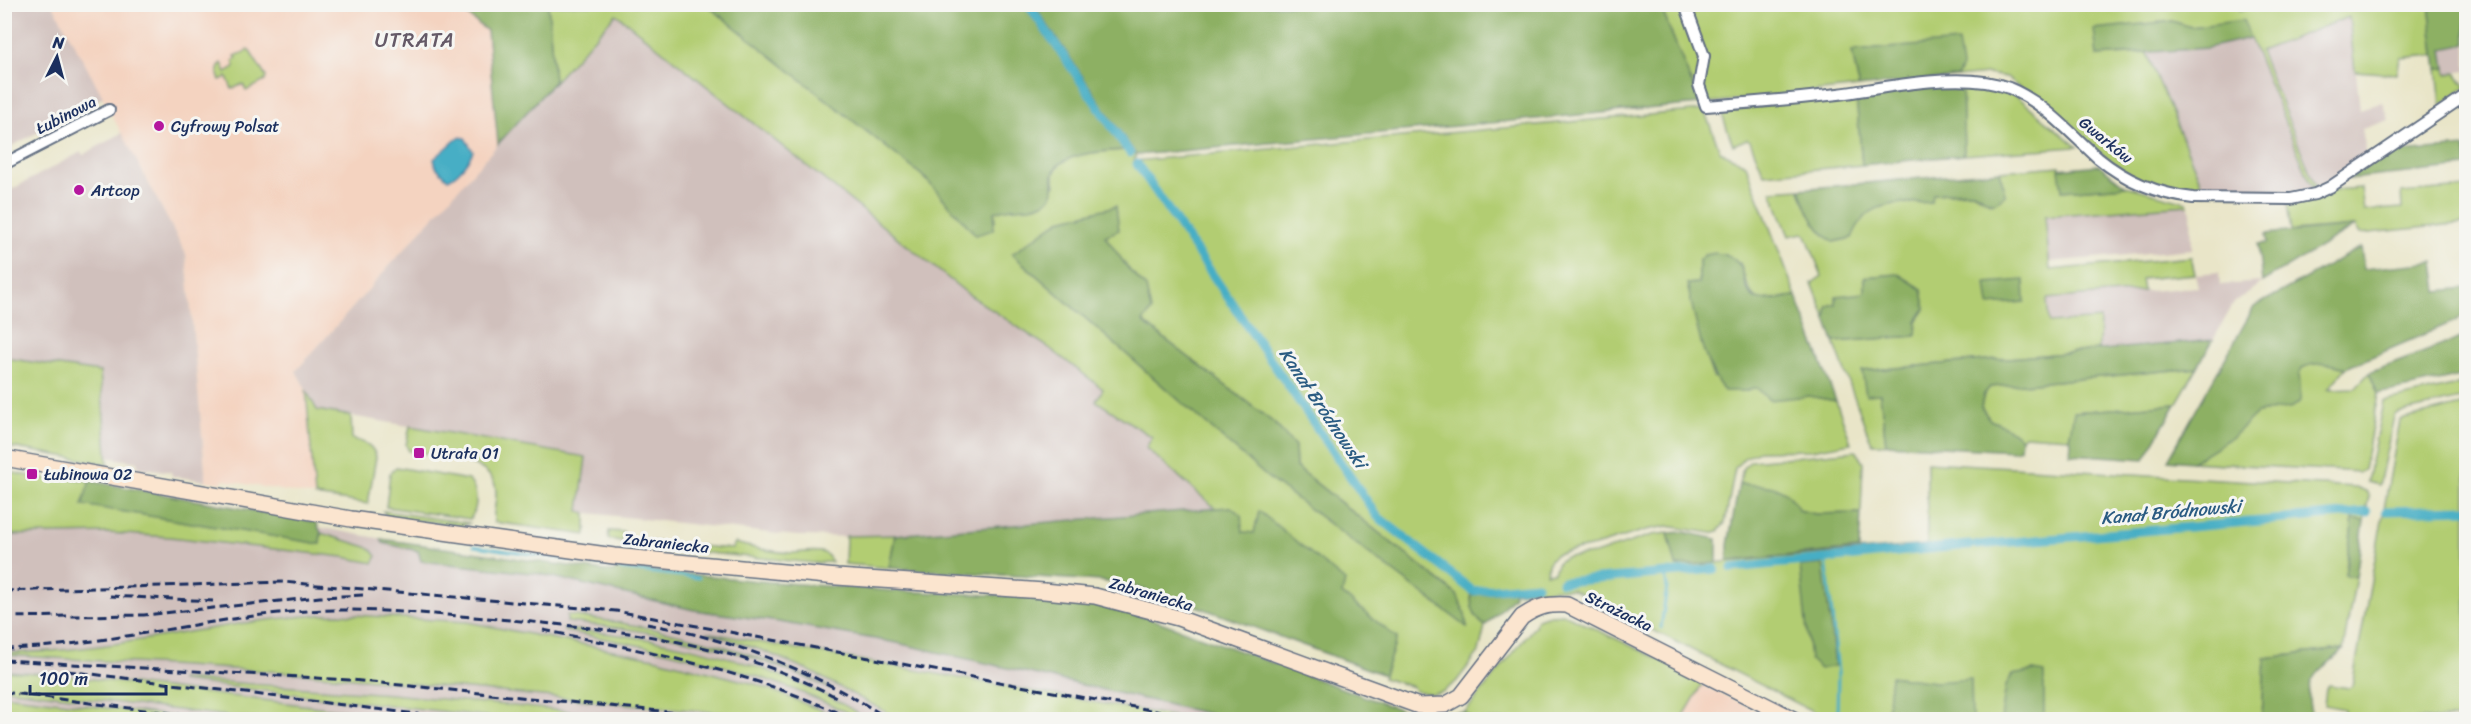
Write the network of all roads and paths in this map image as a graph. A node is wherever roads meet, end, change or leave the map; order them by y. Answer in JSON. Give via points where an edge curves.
{"nodes":[{"id":1,"x":1685,"y":4,"type":"edge"},
{"id":2,"x":2466,"y":95,"type":"edge"},
{"id":3,"x":110,"y":110,"type":"dead end"},
{"id":4,"x":4,"y":164,"type":"edge"},
{"id":5,"x":4,"y":458,"type":"edge"},
{"id":6,"x":1318,"y":670,"type":"joint"},
{"id":7,"x":1795,"y":720,"type":"edge"}],
"edges":[{"from":1,"to":2,"type":"street","name":"Gwarków","via":[[1704,56],[1698,85],[1706,106],[1956,80],[1980,82],[2027,96],[2099,159],[2128,178],[2160,193],[2193,198],[2304,198],[2330,187]]},
{"from":3,"to":4,"type":"street","name":"Łubinowa"},
{"from":5,"to":6,"type":"main road","name":"Zabraniecka","via":[[351,519],[614,556],[837,578],[1095,596],[1178,618]]},
{"from":6,"to":7,"type":"main road","name":"Strażacka","via":[[1419,706],[1445,705],[1461,696],[1522,617],[1549,604],[1567,605]]}]}
